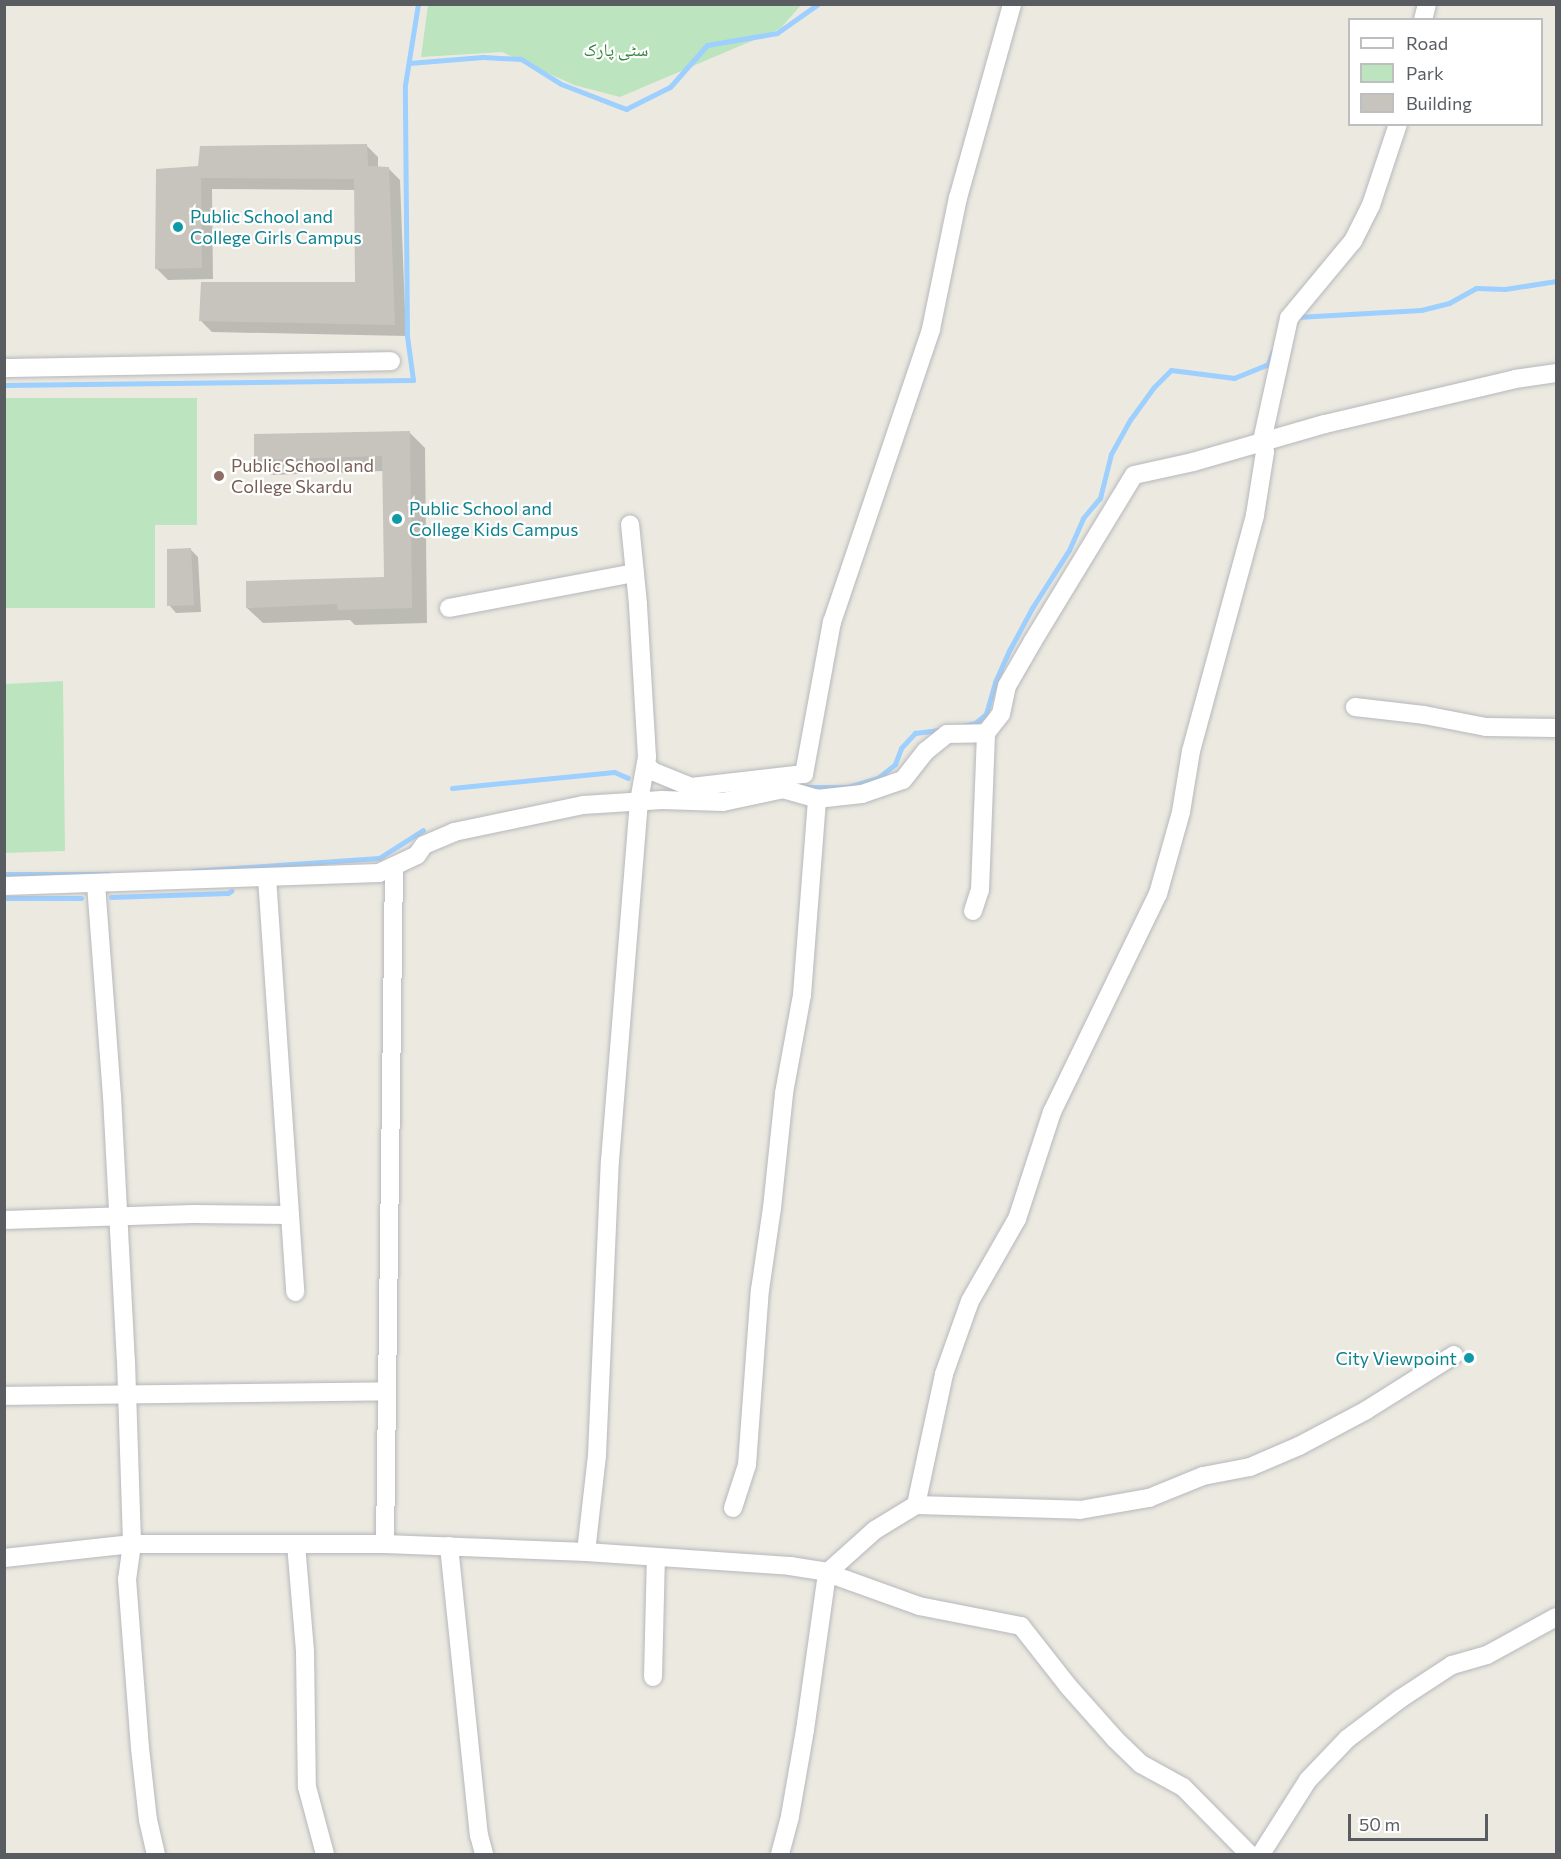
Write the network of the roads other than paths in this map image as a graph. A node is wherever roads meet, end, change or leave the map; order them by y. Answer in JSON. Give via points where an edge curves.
{"nodes":[{"id":1,"x":1012,"y":4,"type":"edge"},
{"id":2,"x":1397,"y":126,"type":"edge"},
{"id":3,"x":391,"y":361,"type":"dead end"},
{"id":4,"x":4,"y":368,"type":"edge"},
{"id":5,"x":1557,"y":374,"type":"edge"},
{"id":6,"x":1262,"y":441,"type":"junction"},
{"id":7,"x":630,"y":525,"type":"dead end"},
{"id":8,"x":635,"y":573,"type":"junction"},
{"id":9,"x":449,"y":608,"type":"dead end"},
{"id":10,"x":1355,"y":707,"type":"dead end"},
{"id":11,"x":1557,"y":728,"type":"edge"},
{"id":12,"x":986,"y":733,"type":"junction"},
{"id":13,"x":646,"y":764,"type":"junction"},
{"id":14,"x":817,"y":799,"type":"junction"},
{"id":15,"x":639,"y":801,"type":"junction"},
{"id":16,"x":394,"y":867,"type":"junction"},
{"id":17,"x":267,"y":877,"type":"junction"},
{"id":18,"x":96,"y":884,"type":"junction"},
{"id":19,"x":4,"y":886,"type":"edge"},
{"id":20,"x":973,"y":911,"type":"dead end"},
{"id":21,"x":290,"y":1215,"type":"junction"},
{"id":22,"x":119,"y":1218,"type":"junction"},
{"id":23,"x":4,"y":1220,"type":"edge"},
{"id":24,"x":295,"y":1292,"type":"dead end"},
{"id":25,"x":1454,"y":1354,"type":"dead end"},
{"id":26,"x":387,"y":1391,"type":"junction"},
{"id":27,"x":127,"y":1393,"type":"junction"},
{"id":28,"x":4,"y":1396,"type":"edge"},
{"id":29,"x":916,"y":1505,"type":"junction"},
{"id":30,"x":733,"y":1508,"type":"dead end"},
{"id":31,"x":132,"y":1544,"type":"junction"},
{"id":32,"x":296,"y":1544,"type":"junction"},
{"id":33,"x":385,"y":1544,"type":"junction"},
{"id":34,"x":449,"y":1546,"type":"junction"},
{"id":35,"x":586,"y":1552,"type":"junction"},
{"id":36,"x":4,"y":1558,"type":"edge"},
{"id":37,"x":656,"y":1558,"type":"junction"},
{"id":38,"x":828,"y":1573,"type":"junction"},
{"id":39,"x":1557,"y":1617,"type":"edge"},
{"id":40,"x":653,"y":1677,"type":"dead end"},
{"id":41,"x":156,"y":1854,"type":"edge"},
{"id":42,"x":325,"y":1854,"type":"edge"},
{"id":43,"x":484,"y":1854,"type":"edge"},
{"id":44,"x":780,"y":1854,"type":"edge"},
{"id":45,"x":1249,"y":1854,"type":"edge"},
{"id":46,"x":1261,"y":1854,"type":"edge"}],
"edges":[{"from":1,"to":13,"type":"street","via":[[958,198],[932,330],[832,622],[804,774],[691,787],[652,771]]},
{"from":2,"to":6,"type":"street","via":[[1371,205],[1353,241],[1289,318]]},
{"from":3,"to":4,"type":"street"},
{"from":5,"to":6,"type":"street","via":[[1515,379]]},
{"from":6,"to":12,"type":"street","via":[[1134,475],[1007,686],[1001,714]]},
{"from":6,"to":29,"type":"street","via":[[1265,452],[1255,515],[1191,751],[1181,812],[1158,894],[1052,1112],[1017,1219],[970,1300],[944,1374]]},
{"from":7,"to":8,"type":"street"},
{"from":8,"to":9,"type":"street"},
{"from":8,"to":13,"type":"street"},
{"from":10,"to":11,"type":"street","via":[[1485,726]]},
{"from":12,"to":14,"type":"street","via":[[946,734],[926,751],[903,780],[862,794]]},
{"from":12,"to":20,"type":"street","via":[[980,890]]},
{"from":13,"to":15,"type":"street"},
{"from":14,"to":15,"type":"street","via":[[783,789],[723,801]]},
{"from":14,"to":30,"type":"street","via":[[802,995],[784,1093],[760,1290],[747,1465]]},
{"from":15,"to":16,"type":"street","via":[[583,805],[454,832],[424,845],[417,855]]},
{"from":15,"to":35,"type":"street","via":[[610,1161],[597,1455]]},
{"from":16,"to":17,"type":"street","via":[[379,873]]},
{"from":16,"to":26,"type":"street"},
{"from":17,"to":18,"type":"street"},
{"from":17,"to":21,"type":"street"},
{"from":18,"to":19,"type":"street"},
{"from":18,"to":22,"type":"street"},
{"from":21,"to":22,"type":"street"},
{"from":21,"to":24,"type":"street"},
{"from":22,"to":23,"type":"street"},
{"from":22,"to":27,"type":"street"},
{"from":25,"to":29,"type":"street","via":[[1365,1411],[1299,1446],[1250,1467],[1203,1476],[1149,1498],[1080,1510]]},
{"from":26,"to":27,"type":"street"},
{"from":26,"to":33,"type":"street"},
{"from":27,"to":28,"type":"street"},
{"from":27,"to":31,"type":"street"},
{"from":29,"to":38,"type":"street","via":[[875,1530]]},
{"from":31,"to":32,"type":"street"},
{"from":31,"to":36,"type":"street"},
{"from":31,"to":41,"type":"street","via":[[127,1579],[139,1737],[148,1820]]},
{"from":32,"to":33,"type":"street"},
{"from":32,"to":42,"type":"street","via":[[305,1652],[307,1787]]},
{"from":33,"to":34,"type":"street"},
{"from":34,"to":35,"type":"street"},
{"from":34,"to":43,"type":"street"},
{"from":35,"to":37,"type":"street"},
{"from":37,"to":38,"type":"street","via":[[790,1566]]},
{"from":37,"to":40,"type":"street"},
{"from":38,"to":44,"type":"street","via":[[806,1730]]},
{"from":38,"to":45,"type":"street","via":[[919,1606],[1021,1626],[1115,1739],[1141,1764],[1183,1787]]},
{"from":39,"to":46,"type":"street","via":[[1487,1655],[1452,1665],[1347,1739],[1308,1780]]}]}
